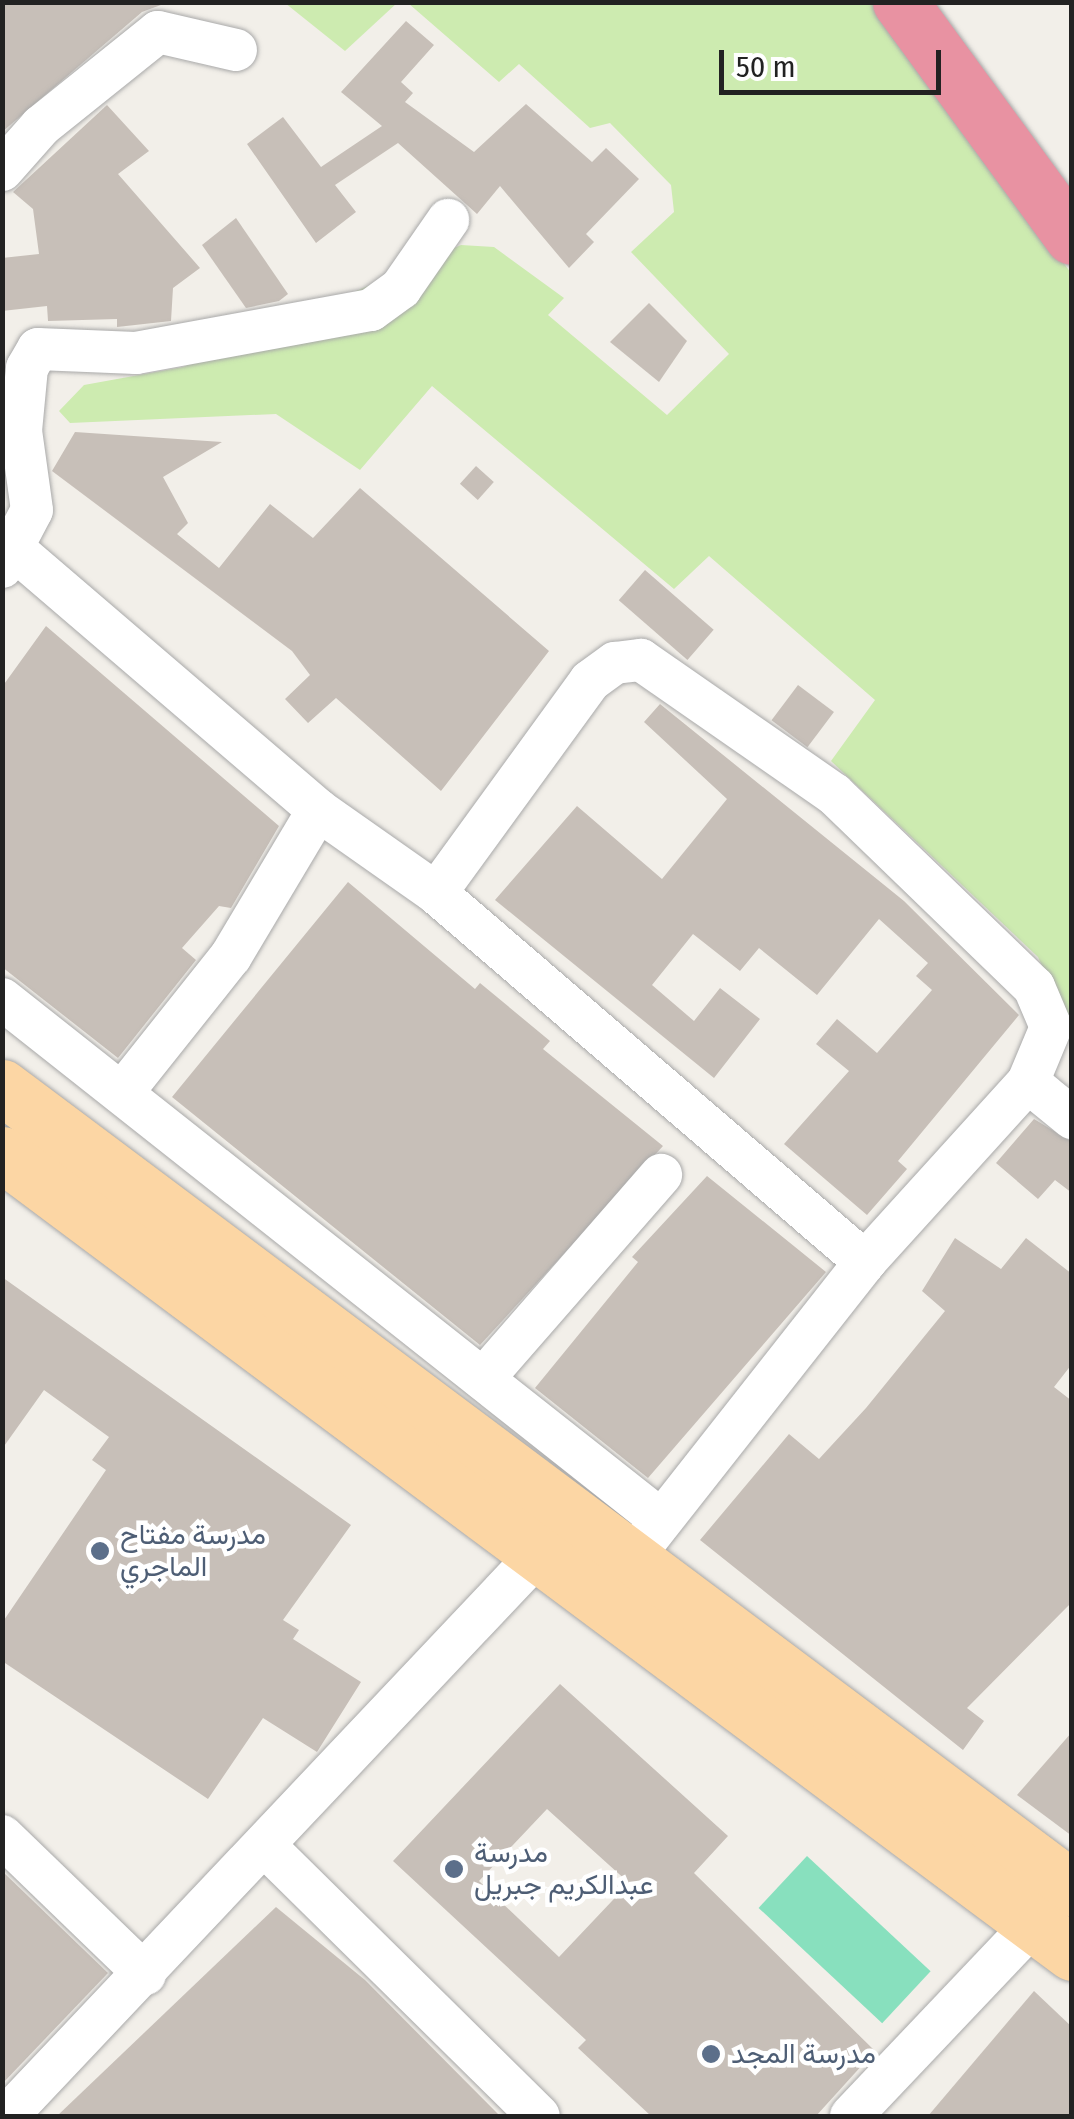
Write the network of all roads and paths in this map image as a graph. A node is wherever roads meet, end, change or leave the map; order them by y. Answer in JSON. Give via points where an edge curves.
{"nodes":[{"id":1,"x":900,"y":2,"type":"edge"},
{"id":2,"x":948,"y":2,"type":"edge"},
{"id":3,"x":236,"y":50,"type":"dead end"},
{"id":4,"x":2,"y":170,"type":"edge"},
{"id":5,"x":1072,"y":172,"type":"edge"},
{"id":6,"x":448,"y":220,"type":"dead end"},
{"id":7,"x":1072,"y":237,"type":"edge"},
{"id":8,"x":8,"y":551,"type":"edge"},
{"id":9,"x":318,"y":810,"type":"junction"},
{"id":10,"x":436,"y":893,"type":"junction"},
{"id":11,"x":2,"y":999,"type":"edge"},
{"id":12,"x":1028,"y":1082,"type":"junction"},
{"id":13,"x":2,"y":1087,"type":"edge"},
{"id":14,"x":122,"y":1093,"type":"junction"},
{"id":15,"x":1072,"y":1118,"type":"edge"},
{"id":16,"x":2,"y":1154,"type":"edge"},
{"id":17,"x":661,"y":1175,"type":"dead end"},
{"id":18,"x":865,"y":1262,"type":"junction"},
{"id":19,"x":483,"y":1380,"type":"junction"},
{"id":20,"x":559,"y":1533,"type":"junction"},
{"id":21,"x":648,"y":1538,"type":"junction"},
{"id":22,"x":2,"y":1836,"type":"edge"},
{"id":23,"x":266,"y":1847,"type":"junction"},
{"id":24,"x":1059,"y":1921,"type":"edge"},
{"id":25,"x":145,"y":1974,"type":"junction"},
{"id":26,"x":27,"y":2110,"type":"edge"},
{"id":27,"x":868,"y":2111,"type":"edge"},
{"id":28,"x":539,"y":2116,"type":"edge"}],
"edges":[{"from":1,"to":7,"type":"highway"},
{"from":2,"to":5,"type":"highway"},
{"from":3,"to":4,"type":"street","via":[[158,32],[41,126]]},
{"from":6,"to":8,"type":"street","via":[[401,288],[371,310],[136,353],[38,349],[21,431],[32,510]]},
{"from":8,"to":9,"type":"street"},
{"from":9,"to":10,"type":"street"},
{"from":9,"to":14,"type":"street","via":[[231,956]]},
{"from":10,"to":12,"type":"street","via":[[590,680],[615,663],[641,660],[834,794],[1034,987],[1051,1027]]},
{"from":10,"to":18,"type":"street"},
{"from":11,"to":14,"type":"street"},
{"from":12,"to":15,"type":"street"},
{"from":12,"to":18,"type":"street"},
{"from":13,"to":20,"type":"main road"},
{"from":14,"to":19,"type":"street"},
{"from":16,"to":20,"type":"main road"},
{"from":17,"to":19,"type":"street"},
{"from":18,"to":21,"type":"street"},
{"from":19,"to":21,"type":"street"},
{"from":20,"to":21,"type":"main road"},
{"from":20,"to":23,"type":"street"},
{"from":20,"to":24,"type":"main road"},
{"from":21,"to":24,"type":"main road"},
{"from":22,"to":25,"type":"street"},
{"from":23,"to":25,"type":"street"},
{"from":23,"to":28,"type":"street"},
{"from":24,"to":27,"type":"street"},
{"from":25,"to":26,"type":"street"}]}
